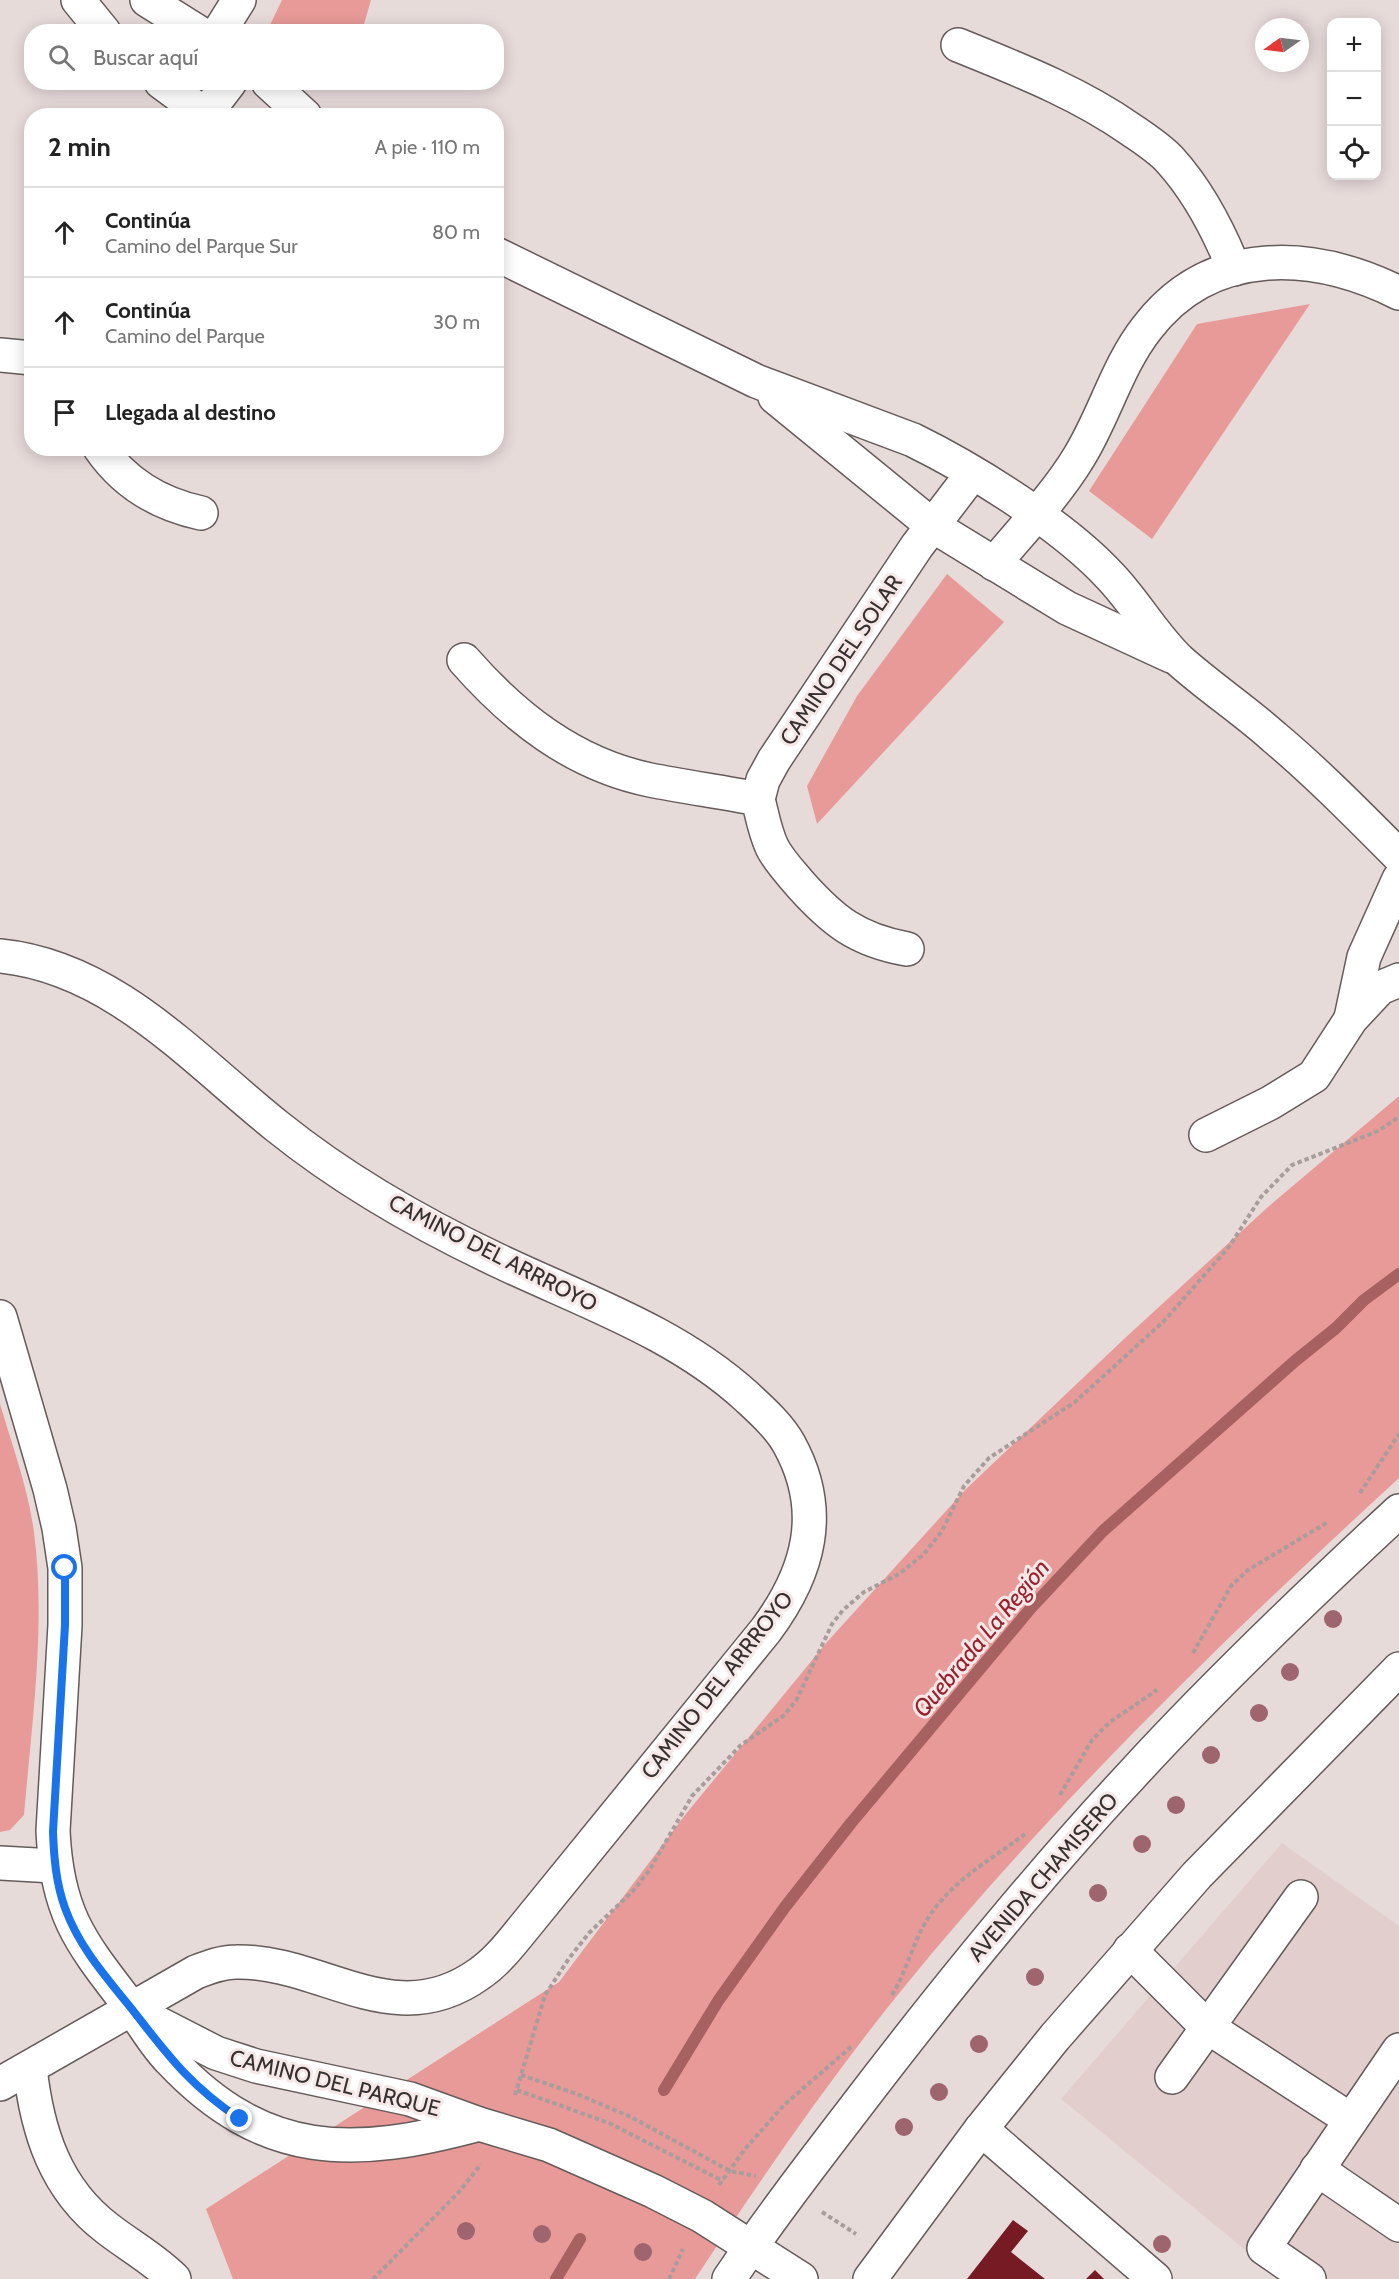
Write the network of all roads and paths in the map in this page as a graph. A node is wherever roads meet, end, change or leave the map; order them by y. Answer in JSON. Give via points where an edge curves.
{"nodes":[{"id":1,"x":78,"y":0,"type":"edge"},
{"id":2,"x":147,"y":0,"type":"edge"},
{"id":3,"x":239,"y":0,"type":"edge"},
{"id":4,"x":98,"y":24,"type":"edge"},
{"id":5,"x":185,"y":24,"type":"edge"},
{"id":6,"x":224,"y":24,"type":"edge"},
{"id":7,"x":958,"y":45,"type":"dead end"},
{"id":8,"x":178,"y":90,"type":"edge"},
{"id":9,"x":224,"y":90,"type":"edge"},
{"id":10,"x":276,"y":90,"type":"edge"},
{"id":11,"x":198,"y":108,"type":"edge"},
{"id":12,"x":210,"y":108,"type":"edge"},
{"id":13,"x":296,"y":108,"type":"edge"},
{"id":14,"x":504,"y":258,"type":"edge"},
{"id":15,"x":1234,"y":269,"type":"junction"},
{"id":16,"x":1399,"y":293,"type":"edge"},
{"id":17,"x":0,"y":355,"type":"edge"},
{"id":18,"x":24,"y":357,"type":"edge"},
{"id":19,"x":756,"y":381,"type":"junction"},
{"id":20,"x":106,"y":456,"type":"edge"},
{"id":21,"x":972,"y":474,"type":"junction"},
{"id":22,"x":201,"y":513,"type":"dead end"},
{"id":23,"x":1035,"y":514,"type":"junction"},
{"id":24,"x":933,"y":526,"type":"junction"},
{"id":25,"x":994,"y":564,"type":"junction"},
{"id":26,"x":1178,"y":659,"type":"junction"},
{"id":27,"x":464,"y":660,"type":"dead end"},
{"id":28,"x":758,"y":799,"type":"junction"},
{"id":29,"x":1399,"y":856,"type":"edge"},
{"id":30,"x":1399,"y":879,"type":"edge"},
{"id":31,"x":907,"y":949,"type":"dead end"},
{"id":32,"x":0,"y":956,"type":"edge"},
{"id":33,"x":1399,"y":980,"type":"edge"},
{"id":34,"x":1351,"y":1019,"type":"junction"},
{"id":35,"x":1399,"y":1117,"type":"edge"},
{"id":36,"x":1206,"y":1135,"type":"dead end"},
{"id":37,"x":0,"y":1317,"type":"edge"},
{"id":38,"x":1399,"y":1511,"type":"edge"},
{"id":39,"x":1399,"y":1669,"type":"edge"},
{"id":40,"x":0,"y":1863,"type":"edge"},
{"id":41,"x":54,"y":1866,"type":"junction"},
{"id":42,"x":1301,"y":1897,"type":"dead end"},
{"id":43,"x":1130,"y":1950,"type":"junction"},
{"id":44,"x":132,"y":2010,"type":"junction"},
{"id":45,"x":1206,"y":2026,"type":"junction"},
{"id":46,"x":1394,"y":2067,"type":"edge"},
{"id":47,"x":30,"y":2068,"type":"junction"},
{"id":48,"x":521,"y":2075,"type":"junction"},
{"id":49,"x":1172,"y":2077,"type":"dead end"},
{"id":50,"x":0,"y":2084,"type":"edge"},
{"id":51,"x":1351,"y":2120,"type":"junction"},
{"id":52,"x":479,"y":2124,"type":"junction"},
{"id":53,"x":981,"y":2129,"type":"junction"},
{"id":54,"x":482,"y":2163,"type":"dead end"},
{"id":55,"x":1317,"y":2169,"type":"junction"},
{"id":56,"x":723,"y":2181,"type":"dead end"},
{"id":57,"x":792,"y":2192,"type":"junction"},
{"id":58,"x":1399,"y":2225,"type":"edge"},
{"id":59,"x":751,"y":2246,"type":"junction"},
{"id":60,"x":879,"y":2267,"type":"edge"},
{"id":61,"x":174,"y":2279,"type":"edge"},
{"id":62,"x":373,"y":2279,"type":"edge"},
{"id":63,"x":729,"y":2279,"type":"edge"},
{"id":64,"x":801,"y":2279,"type":"edge"},
{"id":65,"x":1155,"y":2279,"type":"edge"},
{"id":66,"x":1309,"y":2279,"type":"edge"}],
"edges":[{"from":1,"to":4,"type":"street"},
{"from":2,"to":5,"type":"street"},
{"from":3,"to":6,"type":"street"},
{"from":7,"to":15,"type":"street","via":[[1078,97],[1112,116],[1168,157],[1209,213]]},
{"from":8,"to":11,"type":"street"},
{"from":9,"to":12,"type":"street"},
{"from":10,"to":13,"type":"street"},
{"from":14,"to":19,"type":"street"},
{"from":15,"to":16,"type":"street","via":[[1273,261],[1304,262],[1368,278]]},
{"from":15,"to":23,"type":"street","via":[[1204,281],[1168,303],[1146,328],[1078,458]]},
{"from":17,"to":18,"type":"street"},
{"from":19,"to":21,"type":"street","via":[[913,440]]},
{"from":19,"to":24,"type":"street"},
{"from":20,"to":22,"type":"street","via":[[121,474],[145,492]]},
{"from":21,"to":23,"type":"street"},
{"from":21,"to":24,"type":"street","name":"CAMINO DEL SOLAR"},
{"from":23,"to":25,"type":"street"},
{"from":23,"to":26,"type":"street","via":[[1089,554]]},
{"from":24,"to":25,"type":"street"},
{"from":24,"to":28,"type":"street","name":"CAMINO DEL SOLAR","via":[[774,760]]},
{"from":25,"to":26,"type":"street","via":[[1067,608]]},
{"from":26,"to":29,"type":"street","via":[[1275,737]]},
{"from":27,"to":28,"type":"street","via":[[514,712],[584,758],[649,779]]},
{"from":28,"to":31,"type":"street","via":[[772,848],[825,912],[861,936]]},
{"from":30,"to":34,"type":"street","via":[[1364,957]]},
{"from":32,"to":44,"type":"street","name":"CAMINO DEL ARRROYO","via":[[53,965],[83,978],[144,1016],[280,1129],[377,1195],[496,1260],[685,1349],[764,1412],[788,1443],[806,1490],[810,1541],[782,1610],[526,1925],[478,1975],[455,1988],[404,1999],[370,1995],[285,1969],[235,1962],[196,1972]]},
{"from":33,"to":34,"type":"street","via":[[1380,988]]},
{"from":34,"to":36,"type":"street","via":[[1314,1076]]},
{"from":35,"to":48,"type":"path","via":[[1378,1131],[1292,1165],[1261,1197],[1229,1247],[1164,1321],[1075,1402],[1011,1440],[989,1458],[964,1486],[942,1532],[924,1554],[843,1610],[832,1624],[796,1701],[783,1716],[741,1745],[692,1796],[649,1871],[570,1957],[545,1995]]},
{"from":37,"to":41,"type":"street","via":[[50,1489],[65,1568]]},
{"from":38,"to":57,"type":"street","name":"AVENIDA CHAMISERO","via":[[1258,1644],[1060,1854],[939,1998]]},
{"from":39,"to":43,"type":"street","via":[[1197,1875]]},
{"from":40,"to":41,"type":"street"},
{"from":41,"to":44,"type":"street","via":[[73,1928]]},
{"from":42,"to":45,"type":"street"},
{"from":43,"to":45,"type":"street"},
{"from":43,"to":53,"type":"street"},
{"from":44,"to":47,"type":"street","name":"CAMINO DEL ARRROYO"},
{"from":44,"to":52,"type":"street","name":"CAMINO DEL PARQUE","via":[[216,2053],[256,2066],[410,2099]]},
{"from":44,"to":52,"type":"street","name":"CAMINO DEL PARQUE","via":[[168,2059],[202,2091],[240,2119],[280,2136],[332,2144],[394,2142]]},
{"from":45,"to":49,"type":"street"},
{"from":45,"to":51,"type":"street"},
{"from":46,"to":51,"type":"street"},
{"from":47,"to":50,"type":"street","name":"CAMINO DEL ARRROYO"},
{"from":47,"to":61,"type":"street","via":[[38,2125],[63,2180],[92,2215]]},
{"from":48,"to":56,"type":"path","via":[[517,2090],[609,2123]]},
{"from":48,"to":57,"type":"path","via":[[631,2117],[730,2171],[771,2178]]},
{"from":51,"to":55,"type":"street"},
{"from":52,"to":59,"type":"street","name":"CAMINO DEL PARQUE","via":[[530,2138],[601,2167],[702,2216]]},
{"from":53,"to":60,"type":"street"},
{"from":53,"to":65,"type":"street"},
{"from":54,"to":62,"type":"path","via":[[459,2192]]},
{"from":55,"to":58,"type":"street"},
{"from":55,"to":66,"type":"street","via":[[1264,2248]]},
{"from":57,"to":59,"type":"street","name":"AVENIDA CHAMISERO"},
{"from":57,"to":60,"type":"path"},
{"from":59,"to":63,"type":"street","name":"AVENIDA CHAMISERO"},
{"from":59,"to":64,"type":"street","name":"CAMINO DEL PARQUE"}]}
